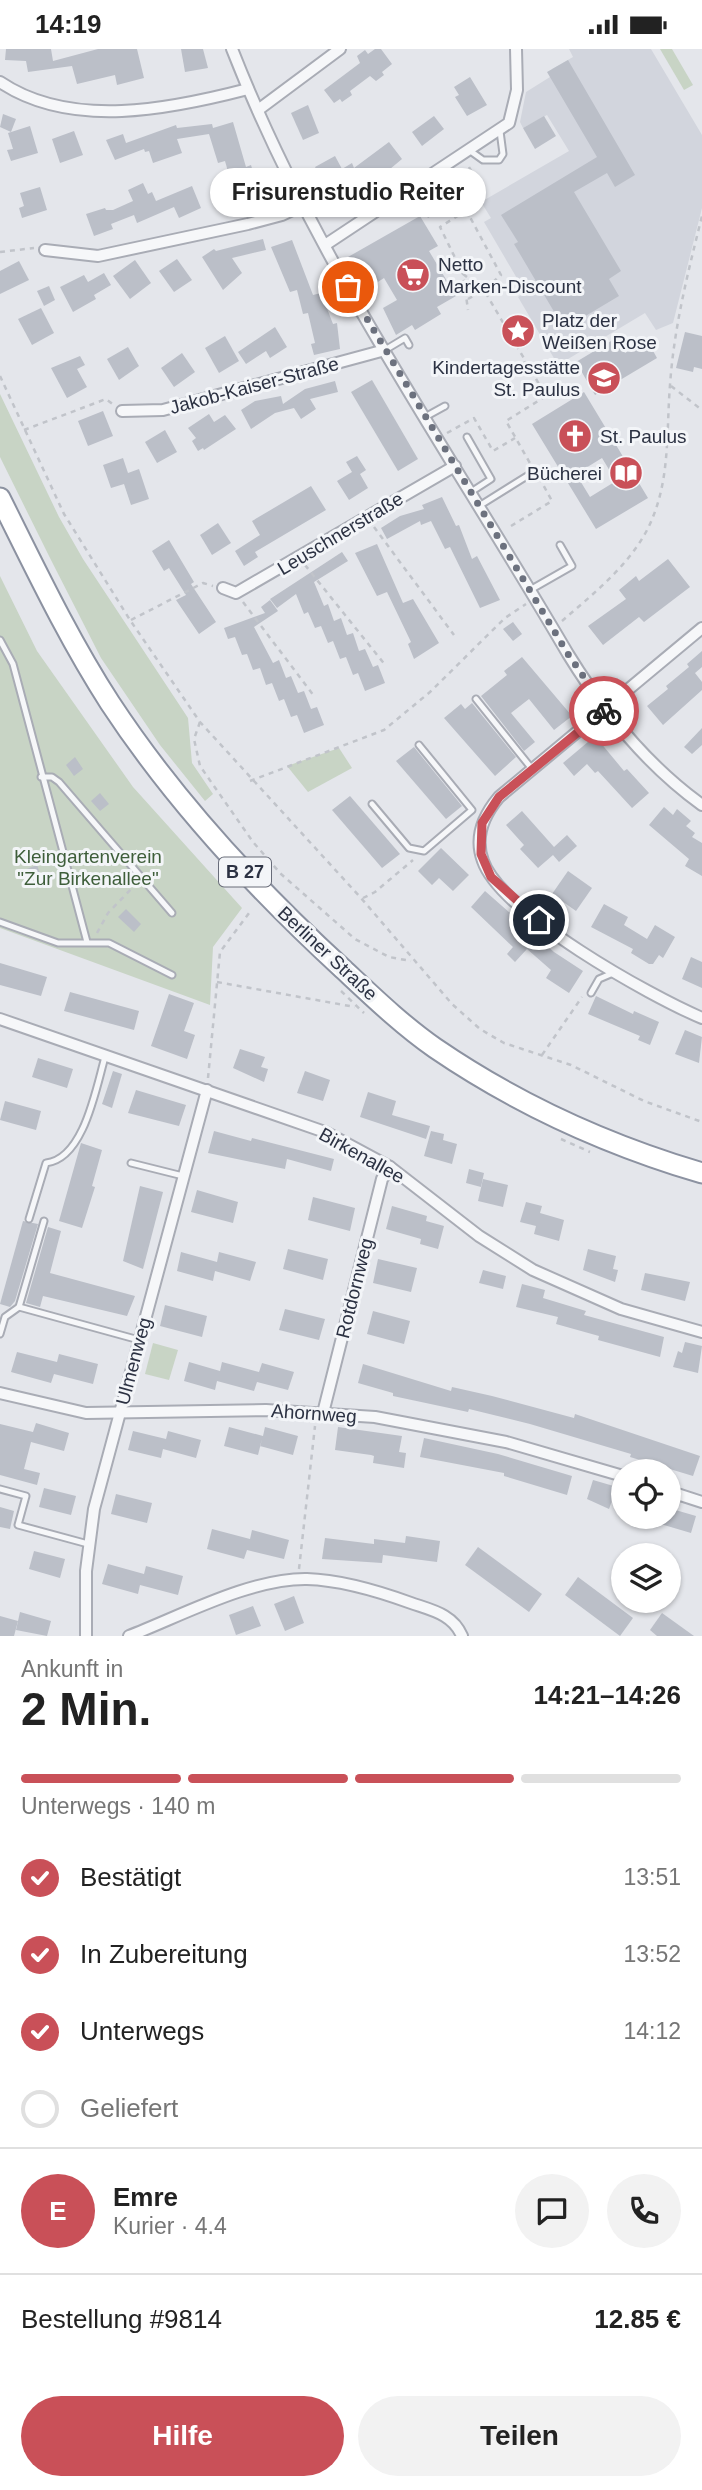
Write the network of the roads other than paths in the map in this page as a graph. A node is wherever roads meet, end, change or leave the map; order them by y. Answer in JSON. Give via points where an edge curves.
{"nodes":[{"id":1,"x":232,"y":49,"type":"edge"},
{"id":2,"x":340,"y":49,"type":"edge"},
{"id":3,"x":516,"y":49,"type":"edge"},
{"id":4,"x":0,"y":82,"type":"edge"},
{"id":5,"x":248,"y":89,"type":"junction"},
{"id":6,"x":258,"y":110,"type":"junction"},
{"id":7,"x":500,"y":131,"type":"junction"},
{"id":8,"x":469,"y":150,"type":"junction"},
{"id":9,"x":303,"y":205,"type":"junction"},
{"id":10,"x":325,"y":245,"type":"junction"},
{"id":11,"x":45,"y":250,"type":"road end"},
{"id":12,"x":409,"y":345,"type":"dead end"},
{"id":13,"x":385,"y":350,"type":"junction"},
{"id":14,"x":445,"y":406,"type":"dead end"},
{"id":15,"x":122,"y":411,"type":"dead end"},
{"id":16,"x":425,"y":417,"type":"junction"},
{"id":17,"x":467,"y":437,"type":"dead end"},
{"id":18,"x":455,"y":466,"type":"junction"},
{"id":19,"x":535,"y":471,"type":"road end"},
{"id":20,"x":471,"y":492,"type":"junction"},
{"id":21,"x":0,"y":498,"type":"edge"},
{"id":22,"x":479,"y":506,"type":"junction"},
{"id":23,"x":560,"y":545,"type":"dead end"},
{"id":24,"x":223,"y":588,"type":"road end"},
{"id":25,"x":530,"y":590,"type":"junction"},
{"id":26,"x":702,"y":628,"type":"edge"},
{"id":27,"x":0,"y":640,"type":"edge"},
{"id":28,"x":476,"y":699,"type":"dead end"},
{"id":29,"x":606,"y":709,"type":"junction"},
{"id":30,"x":419,"y":744,"type":"dead end"},
{"id":31,"x":532,"y":769,"type":"junction"},
{"id":32,"x":41,"y":777,"type":"junction"},
{"id":33,"x":373,"y":804,"type":"dead end"},
{"id":34,"x":702,"y":805,"type":"edge"},
{"id":35,"x":474,"y":819,"type":"junction"},
{"id":36,"x":172,"y":913,"type":"dead end"},
{"id":37,"x":0,"y":922,"type":"edge"},
{"id":38,"x":87,"y":942,"type":"junction"},
{"id":39,"x":612,"y":973,"type":"junction"},
{"id":40,"x":172,"y":975,"type":"dead end"},
{"id":41,"x":591,"y":993,"type":"dead end"},
{"id":42,"x":702,"y":1018,"type":"edge"},
{"id":43,"x":0,"y":1019,"type":"edge"},
{"id":44,"x":105,"y":1057,"type":"junction"},
{"id":45,"x":208,"y":1085,"type":"junction"},
{"id":46,"x":131,"y":1163,"type":"dead end"},
{"id":47,"x":390,"y":1167,"type":"junction"},
{"id":48,"x":702,"y":1173,"type":"edge"},
{"id":49,"x":183,"y":1176,"type":"junction"},
{"id":50,"x":29,"y":1219,"type":"dead end"},
{"id":51,"x":44,"y":1221,"type":"dead end"},
{"id":52,"x":19,"y":1307,"type":"junction"},
{"id":53,"x":702,"y":1332,"type":"edge"},
{"id":54,"x":0,"y":1334,"type":"edge"},
{"id":55,"x":139,"y":1340,"type":"junction"},
{"id":56,"x":0,"y":1393,"type":"edge"},
{"id":57,"x":119,"y":1413,"type":"junction"},
{"id":58,"x":320,"y":1417,"type":"junction"},
{"id":59,"x":611,"y":1473,"type":"edge"},
{"id":60,"x":0,"y":1489,"type":"edge"},
{"id":61,"x":681,"y":1495,"type":"edge"},
{"id":62,"x":702,"y":1502,"type":"edge"},
{"id":63,"x":88,"y":1544,"type":"junction"},
{"id":64,"x":86,"y":1636,"type":"edge"},
{"id":65,"x":129,"y":1636,"type":"edge"},
{"id":66,"x":462,"y":1636,"type":"edge"}],
"edges":[{"from":1,"to":5,"type":"street"},
{"from":2,"to":6,"type":"street"},
{"from":3,"to":7,"type":"street","via":[[514,111]]},
{"from":4,"to":5,"type":"street","via":[[32,98],[90,109],[164,107]]},
{"from":5,"to":6,"type":"street"},
{"from":6,"to":9,"type":"street"},
{"from":7,"to":8,"type":"street"},
{"from":7,"to":8,"type":"lane","via":[[503,154],[499,160],[490,163]]},
{"from":8,"to":10,"type":"street"},
{"from":9,"to":10,"type":"street"},
{"from":9,"to":11,"type":"street","via":[[248,224],[98,256]]},
{"from":10,"to":13,"type":"street"},
{"from":12,"to":13,"type":"lane","via":[[405,338]]},
{"from":13,"to":15,"type":"street","name":"Jakob-Kaiser-Straße","via":[[163,410]]},
{"from":13,"to":16,"type":"street"},
{"from":14,"to":16,"type":"lane"},
{"from":16,"to":18,"type":"street"},
{"from":17,"to":20,"type":"lane","via":[[491,479]]},
{"from":18,"to":20,"type":"street"},
{"from":18,"to":24,"type":"street","name":"Leuschnerstraße","via":[[236,593]]},
{"from":19,"to":22,"type":"lane"},
{"from":20,"to":22,"type":"street"},
{"from":21,"to":48,"type":"highway","name":"Berliner Straße","number":"B 27","via":[[78,649],[140,745],[209,832],[321,949],[432,1046],[502,1090],[602,1139]]},
{"from":22,"to":25,"type":"street"},
{"from":23,"to":25,"type":"lane","via":[[572,565]]},
{"from":25,"to":29,"type":"street"},
{"from":26,"to":29,"type":"street"},
{"from":27,"to":32,"type":"lane","via":[[12,664]]},
{"from":28,"to":31,"type":"lane"},
{"from":29,"to":31,"type":"street"},
{"from":29,"to":34,"type":"street","via":[[648,757]]},
{"from":30,"to":35,"type":"lane","via":[[472,810]]},
{"from":31,"to":35,"type":"street"},
{"from":32,"to":36,"type":"lane","via":[[59,782]]},
{"from":32,"to":38,"type":"lane"},
{"from":33,"to":35,"type":"lane","via":[[408,848],[424,851]]},
{"from":35,"to":39,"type":"street","via":[[491,877],[519,905]]},
{"from":37,"to":38,"type":"lane","via":[[58,943]]},
{"from":38,"to":40,"type":"lane","via":[[109,943]]},
{"from":39,"to":41,"type":"lane","via":[[599,979]]},
{"from":39,"to":42,"type":"street"},
{"from":43,"to":44,"type":"street","name":"Birkenallee"},
{"from":44,"to":45,"type":"street","name":"Birkenallee"},
{"from":44,"to":50,"type":"lane","via":[[86,1122],[68,1153],[46,1163]]},
{"from":45,"to":47,"type":"street","name":"Birkenallee","via":[[325,1132]]},
{"from":45,"to":49,"type":"street","name":"Ulmenweg"},
{"from":46,"to":49,"type":"lane"},
{"from":47,"to":53,"type":"street","name":"Birkenallee","via":[[479,1235],[544,1276],[621,1309]]},
{"from":47,"to":58,"type":"street","name":"Rotdornweg","via":[[382,1179]]},
{"from":49,"to":55,"type":"street","name":"Ulmenweg"},
{"from":51,"to":52,"type":"lane"},
{"from":52,"to":54,"type":"lane","via":[[5,1317]]},
{"from":52,"to":55,"type":"lane"},
{"from":55,"to":57,"type":"street","name":"Ulmenweg"},
{"from":56,"to":57,"type":"street","name":"Ahornweg","via":[[69,1411]]},
{"from":57,"to":58,"type":"street","name":"Ahornweg","via":[[247,1410]]},
{"from":57,"to":63,"type":"street","name":"Ulmenweg"},
{"from":58,"to":59,"type":"street","name":"Ahornweg","via":[[375,1417],[506,1442]]},
{"from":60,"to":63,"type":"lane","via":[[26,1496],[18,1525]]},
{"from":61,"to":62,"type":"street"},
{"from":63,"to":64,"type":"street","name":"Ulmenweg"},
{"from":65,"to":66,"type":"street","via":[[244,1591],[308,1579],[407,1601],[454,1621]]}]}
